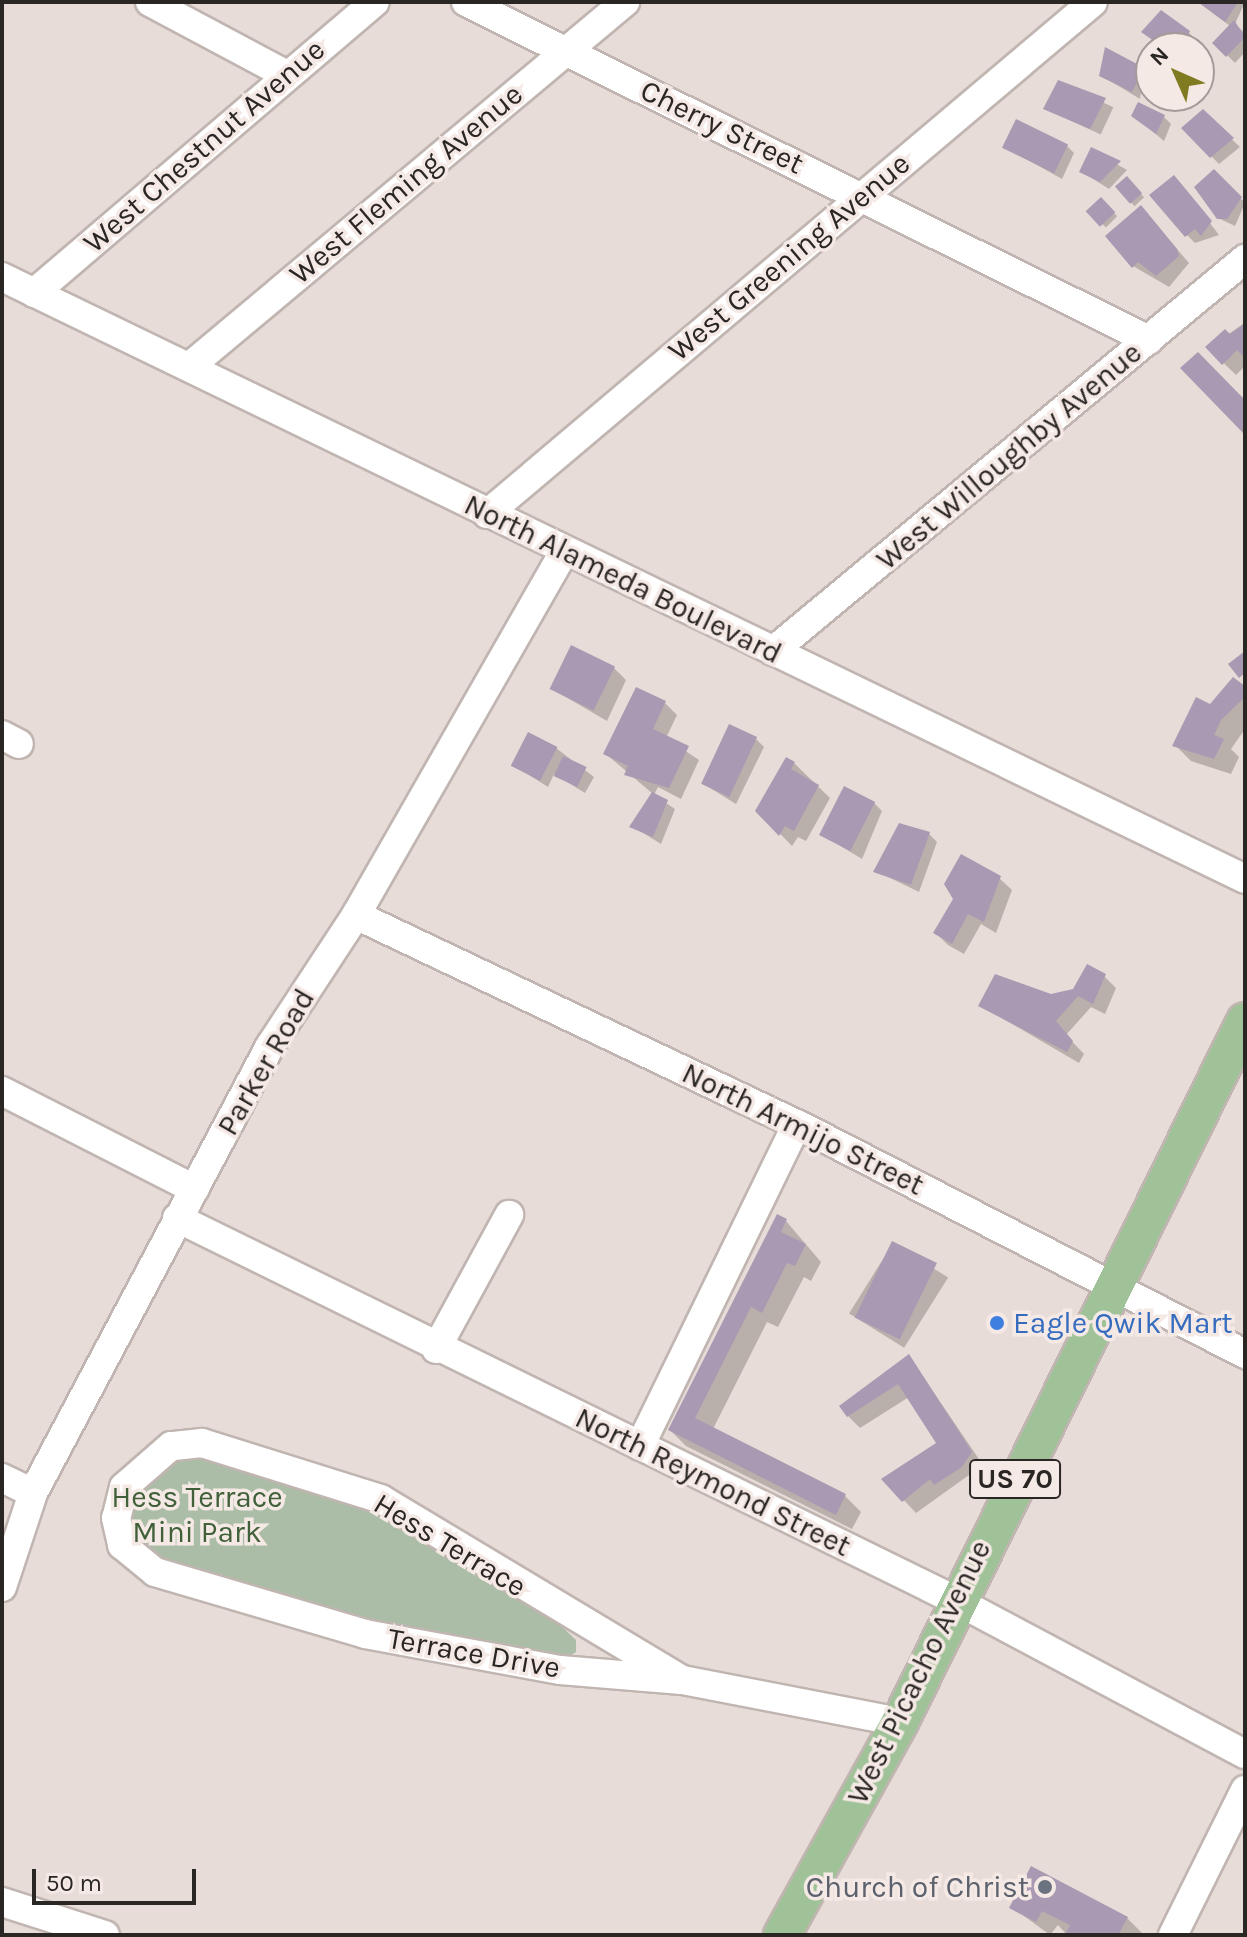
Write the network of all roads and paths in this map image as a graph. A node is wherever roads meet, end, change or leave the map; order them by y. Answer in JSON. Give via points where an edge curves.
{"nodes":[{"id":1,"x":150,"y":2,"type":"edge"},
{"id":2,"x":375,"y":2,"type":"edge"},
{"id":3,"x":466,"y":2,"type":"edge"},
{"id":4,"x":625,"y":2,"type":"edge"},
{"id":5,"x":1093,"y":2,"type":"edge"},
{"id":6,"x":565,"y":50,"type":"junction"},
{"id":7,"x":283,"y":73,"type":"junction"},
{"id":8,"x":862,"y":195,"type":"junction"},
{"id":9,"x":1245,"y":259,"type":"edge"},
{"id":10,"x":2,"y":277,"type":"edge"},
{"id":11,"x":34,"y":293,"type":"junction"},
{"id":12,"x":1149,"y":340,"type":"junction"},
{"id":13,"x":189,"y":367,"type":"junction"},
{"id":14,"x":487,"y":514,"type":"junction"},
{"id":15,"x":563,"y":554,"type":"junction"},
{"id":16,"x":773,"y":651,"type":"junction"},
{"id":17,"x":1245,"y":879,"type":"edge"},
{"id":18,"x":356,"y":915,"type":"junction"},
{"id":19,"x":1245,"y":1021,"type":"edge"},
{"id":20,"x":2,"y":1091,"type":"edge"},
{"id":21,"x":797,"y":1124,"type":"junction"},
{"id":22,"x":194,"y":1189,"type":"junction"},
{"id":23,"x":509,"y":1215,"type":"dead end"},
{"id":24,"x":177,"y":1218,"type":"junction"},
{"id":25,"x":1111,"y":1284,"type":"junction"},
{"id":26,"x":436,"y":1349,"type":"junction"},
{"id":27,"x":1245,"y":1354,"type":"edge"},
{"id":28,"x":640,"y":1446,"type":"junction"},
{"id":29,"x":2,"y":1478,"type":"edge"},
{"id":30,"x":124,"y":1487,"type":"joint"},
{"id":31,"x":33,"y":1493,"type":"junction"},
{"id":32,"x":2,"y":1587,"type":"edge"},
{"id":33,"x":955,"y":1600,"type":"junction"},
{"id":34,"x":682,"y":1680,"type":"junction"},
{"id":35,"x":900,"y":1722,"type":"junction"},
{"id":36,"x":1245,"y":1754,"type":"edge"},
{"id":37,"x":1245,"y":1790,"type":"edge"},
{"id":38,"x":2,"y":1902,"type":"edge"},
{"id":39,"x":793,"y":1931,"type":"edge"},
{"id":40,"x":105,"y":1935,"type":"edge"},
{"id":41,"x":1173,"y":1935,"type":"edge"}],
"edges":[{"from":1,"to":7,"type":"street"},
{"from":2,"to":7,"type":"street","name":"West Chestnut Avenue"},
{"from":3,"to":6,"type":"street","name":"Cherry Street"},
{"from":4,"to":6,"type":"street","name":"West Fleming Avenue"},
{"from":5,"to":8,"type":"street","name":"West Greening Avenue"},
{"from":6,"to":8,"type":"street","name":"Cherry Street"},
{"from":6,"to":13,"type":"street","name":"West Fleming Avenue"},
{"from":7,"to":11,"type":"street","name":"West Chestnut Avenue"},
{"from":8,"to":12,"type":"street","name":"Cherry Street"},
{"from":8,"to":14,"type":"street","name":"West Greening Avenue"},
{"from":9,"to":12,"type":"street","name":"West Willoughby Avenue"},
{"from":10,"to":11,"type":"street","name":"North Alameda Boulevard"},
{"from":11,"to":13,"type":"street","name":"North Alameda Boulevard"},
{"from":12,"to":16,"type":"street","name":"West Willoughby Avenue"},
{"from":13,"to":14,"type":"street","name":"North Alameda Boulevard"},
{"from":14,"to":15,"type":"street","name":"North Alameda Boulevard"},
{"from":15,"to":16,"type":"street","name":"North Alameda Boulevard"},
{"from":15,"to":18,"type":"street","name":"Parker Road"},
{"from":16,"to":17,"type":"street","name":"North Alameda Boulevard"},
{"from":18,"to":21,"type":"street","name":"North Armijo Street"},
{"from":18,"to":22,"type":"street","name":"Parker Road","via":[[270,1046]]},
{"from":19,"to":25,"type":"main road","name":"West Picacho Avenue","number":"US 70"},
{"from":20,"to":22,"type":"street"},
{"from":21,"to":25,"type":"street","name":"North Armijo Street"},
{"from":21,"to":28,"type":"street"},
{"from":22,"to":24,"type":"street","name":"Parker Road"},
{"from":23,"to":26,"type":"street"},
{"from":24,"to":26,"type":"street","name":"North Reymond Street"},
{"from":24,"to":31,"type":"street","name":"Parker Road"},
{"from":25,"to":27,"type":"street","name":"North Armijo Street"},
{"from":25,"to":33,"type":"main road","name":"West Picacho Avenue","number":"US 70"},
{"from":26,"to":28,"type":"street","name":"North Reymond Street"},
{"from":28,"to":33,"type":"street","name":"North Reymond Street"},
{"from":29,"to":31,"type":"street"},
{"from":30,"to":34,"type":"street","name":"Hess Terrace","via":[[171,1446],[202,1443],[381,1499]]},
{"from":30,"to":34,"type":"street","name":"Terrace Drive","via":[[116,1518],[122,1545],[155,1572],[365,1634],[560,1670]]},
{"from":31,"to":32,"type":"street","name":"Parker Road"},
{"from":33,"to":35,"type":"main road","name":"West Picacho Avenue","number":"US 70"},
{"from":33,"to":36,"type":"street","name":"North Reymond Street"},
{"from":34,"to":35,"type":"street","name":"Terrace Drive"},
{"from":35,"to":39,"type":"main road","name":"West Picacho Avenue","number":"US 70"},
{"from":37,"to":41,"type":"street"},
{"from":38,"to":40,"type":"street"}]}
